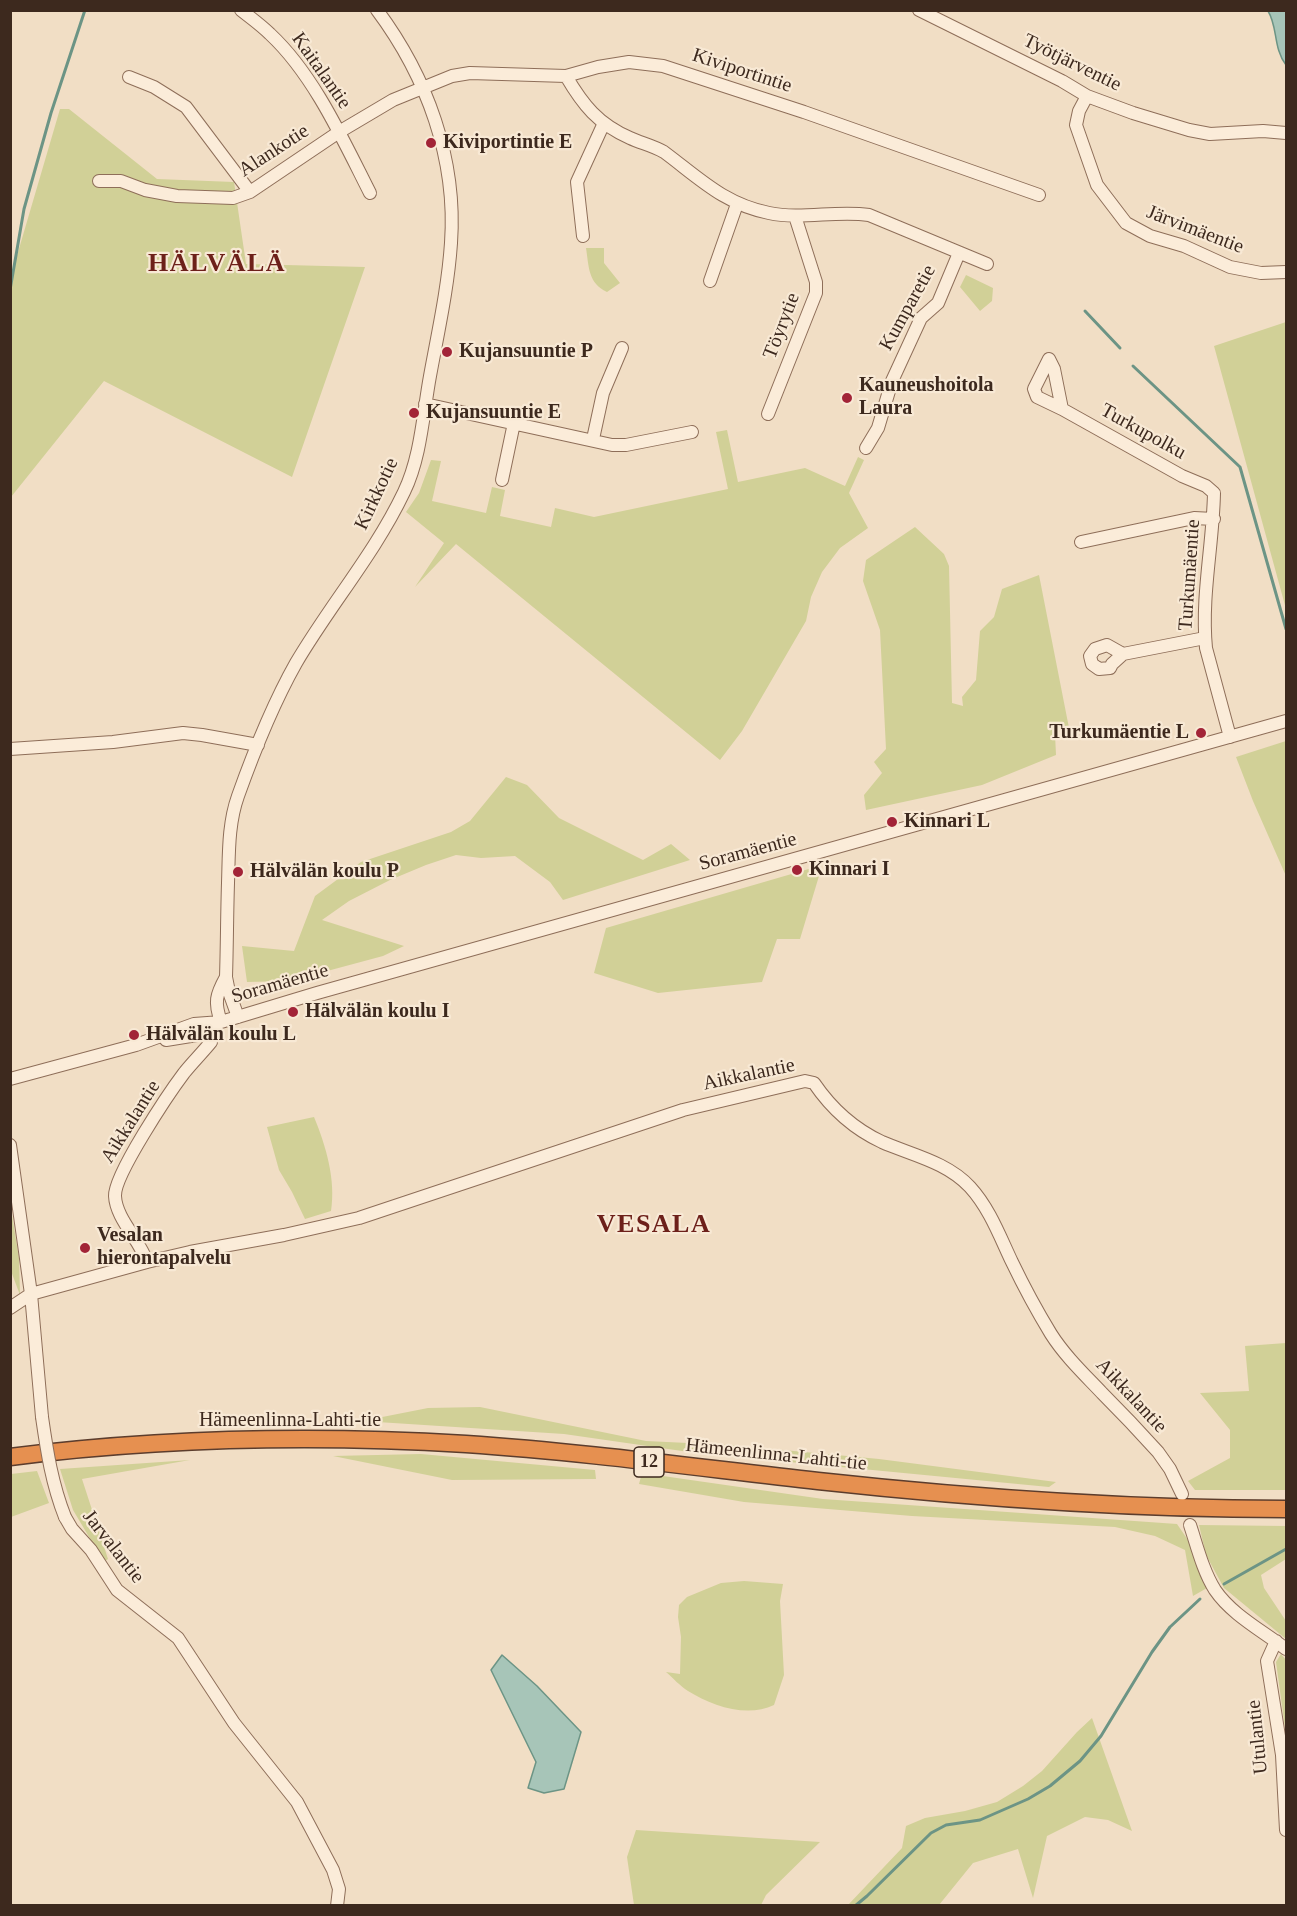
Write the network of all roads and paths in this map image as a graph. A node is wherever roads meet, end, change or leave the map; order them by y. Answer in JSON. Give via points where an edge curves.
{"nodes":[{"id":1,"x":241,"y":10,"type":"edge"},
{"id":2,"x":377,"y":10,"type":"edge"},
{"id":3,"x":919,"y":10,"type":"edge"},
{"id":4,"x":566,"y":76,"type":"junction"},
{"id":5,"x":129,"y":77,"type":"dead end"},
{"id":6,"x":423,"y":87,"type":"junction"},
{"id":7,"x":1087,"y":96,"type":"junction"},
{"id":8,"x":604,"y":123,"type":"junction"},
{"id":9,"x":339,"y":132,"type":"junction"},
{"id":10,"x":1287,"y":133,"type":"edge"},
{"id":11,"x":99,"y":181,"type":"dead end"},
{"id":12,"x":250,"y":192,"type":"junction"},
{"id":13,"x":370,"y":193,"type":"dead end"},
{"id":14,"x":1038,"y":195,"type":"dead end"},
{"id":15,"x":737,"y":204,"type":"junction"},
{"id":16,"x":795,"y":216,"type":"junction"},
{"id":17,"x":583,"y":236,"type":"dead end"},
{"id":18,"x":958,"y":253,"type":"junction"},
{"id":19,"x":987,"y":264,"type":"dead end"},
{"id":20,"x":1287,"y":272,"type":"edge"},
{"id":21,"x":710,"y":281,"type":"dead end"},
{"id":22,"x":622,"y":348,"type":"dead end"},
{"id":23,"x":425,"y":404,"type":"junction"},
{"id":24,"x":1062,"y":409,"type":"dead end"},
{"id":25,"x":768,"y":414,"type":"dead end"},
{"id":26,"x":514,"y":423,"type":"junction"},
{"id":27,"x":692,"y":432,"type":"dead end"},
{"id":28,"x":593,"y":439,"type":"junction"},
{"id":29,"x":866,"y":448,"type":"dead end"},
{"id":30,"x":502,"y":480,"type":"dead end"},
{"id":31,"x":1206,"y":486,"type":"joint"},
{"id":32,"x":1214,"y":519,"type":"junction"},
{"id":33,"x":1081,"y":542,"type":"dead end"},
{"id":34,"x":1205,"y":638,"type":"junction"},
{"id":35,"x":1123,"y":654,"type":"dead end"},
{"id":36,"x":1287,"y":721,"type":"edge"},
{"id":37,"x":1230,"y":737,"type":"junction"},
{"id":38,"x":258,"y":745,"type":"junction"},
{"id":39,"x":10,"y":749,"type":"edge"},
{"id":40,"x":226,"y":977,"type":"junction"},
{"id":41,"x":238,"y":1017,"type":"junction"},
{"id":42,"x":221,"y":1022,"type":"junction"},
{"id":43,"x":211,"y":1042,"type":"dead end"},
{"id":44,"x":10,"y":1079,"type":"edge"},
{"id":45,"x":10,"y":1145,"type":"edge"},
{"id":46,"x":147,"y":1262,"type":"junction"},
{"id":47,"x":31,"y":1294,"type":"junction"},
{"id":48,"x":10,"y":1308,"type":"edge"},
{"id":49,"x":10,"y":1457,"type":"edge"},
{"id":50,"x":1182,"y":1494,"type":"dead end"},
{"id":51,"x":1287,"y":1509,"type":"edge"},
{"id":52,"x":1190,"y":1525,"type":"dead end"},
{"id":53,"x":1276,"y":1641,"type":"junction"},
{"id":54,"x":1287,"y":1649,"type":"edge"},
{"id":55,"x":1287,"y":1830,"type":"edge"},
{"id":56,"x":337,"y":1905,"type":"edge"}],
"edges":[{"from":1,"to":9,"type":"street","name":"Kaitalantie","via":[[298,65]]},
{"from":2,"to":6,"type":"street","name":"Kirkkotie"},
{"from":3,"to":7,"type":"street","name":"Työtjärventie"},
{"from":4,"to":6,"type":"street","name":"Kiviportintie","via":[[470,73]]},
{"from":4,"to":8,"type":"street","via":[[580,101]]},
{"from":4,"to":14,"type":"street","name":"Kiviportintie","via":[[630,62],[663,66]]},
{"from":5,"to":12,"type":"street","via":[[186,107]]},
{"from":6,"to":9,"type":"street","name":"Alankotie"},
{"from":6,"to":23,"type":"street","name":"Kirkkotie","via":[[445,159],[452,220],[444,302]]},
{"from":7,"to":10,"type":"street","name":"Työtjärventie","via":[[1210,134]]},
{"from":7,"to":20,"type":"street","name":"Järvimäentie","via":[[1076,126],[1097,185],[1126,223],[1230,267],[1262,273]]},
{"from":8,"to":15,"type":"street","via":[[661,151]]},
{"from":8,"to":17,"type":"street","via":[[578,182]]},
{"from":9,"to":12,"type":"street","name":"Alankotie"},
{"from":9,"to":13,"type":"street","name":"Kaitalantie"},
{"from":11,"to":12,"type":"street","name":"Alankotie","via":[[121,181],[177,196],[233,198]]},
{"from":15,"to":16,"type":"street","via":[[770,214]]},
{"from":15,"to":21,"type":"street"},
{"from":16,"to":18,"type":"street","via":[[869,215]]},
{"from":16,"to":25,"type":"street","name":"Töyrytie","via":[[816,293]]},
{"from":18,"to":19,"type":"street"},
{"from":18,"to":29,"type":"street","name":"Kumparetie","via":[[938,303],[921,318],[892,381],[878,428]]},
{"from":22,"to":28,"type":"street","via":[[603,393]]},
{"from":23,"to":26,"type":"street"},
{"from":23,"to":38,"type":"street","name":"Kirkkotie","via":[[405,489],[380,537],[295,665]]},
{"from":24,"to":31,"type":"street","name":"Turkupolku"},
{"from":26,"to":28,"type":"street"},
{"from":26,"to":30,"type":"street"},
{"from":27,"to":28,"type":"street","via":[[626,445]]},
{"from":31,"to":32,"type":"street","name":"Turkumäentie","via":[[1214,494]]},
{"from":32,"to":33,"type":"street","via":[[1194,518]]},
{"from":32,"to":34,"type":"street","name":"Turkumäentie","via":[[1205,595]]},
{"from":34,"to":35,"type":"street"},
{"from":34,"to":37,"type":"street","name":"Turkumäentie"},
{"from":36,"to":37,"type":"street","name":"Soramäentie"},
{"from":37,"to":41,"type":"street","name":"Soramäentie"},
{"from":38,"to":39,"type":"street","via":[[183,734]]},
{"from":38,"to":40,"type":"street","name":"Kirkkotie","via":[[232,820]]},
{"from":40,"to":41,"type":"street","name":"Kirkkotie"},
{"from":40,"to":42,"type":"street","name":"Kirkkotie","via":[[216,997]]},
{"from":41,"to":42,"type":"street","name":"Soramäentie"},
{"from":42,"to":44,"type":"street","name":"Soramäentie","via":[[194,1024],[136,1045]]},
{"from":43,"to":46,"type":"street","name":"Aikkalantie","via":[[184,1073],[130,1156],[115,1187],[118,1210]]},
{"from":45,"to":47,"type":"street","name":"Jarvalantie"},
{"from":46,"to":47,"type":"street","name":"Aikkalantie"},
{"from":46,"to":50,"type":"street","name":"Aikkalantie","via":[[340,1224],[683,1110],[789,1084],[814,1083],[833,1108],[865,1132],[933,1162],[969,1186],[995,1225],[1053,1337],[1158,1452]]},
{"from":47,"to":48,"type":"street","name":"Aikkalantie"},
{"from":47,"to":56,"type":"street","name":"Jarvalantie","bridge":true,"via":[[42,1417],[50,1467],[65,1517],[117,1590],[178,1638],[234,1723],[297,1802],[333,1870],[339,1889]]},
{"from":49,"to":51,"type":"highway","name":"Hämeenlinna-Lahti-tie","number":"12","via":[[65,1450],[258,1440],[468,1444],[821,1482],[1048,1501]]},
{"from":52,"to":53,"type":"street","via":[[1215,1589]]},
{"from":53,"to":54,"type":"street"},
{"from":53,"to":55,"type":"street","name":"Utulantie","via":[[1268,1661],[1282,1755]]}]}
